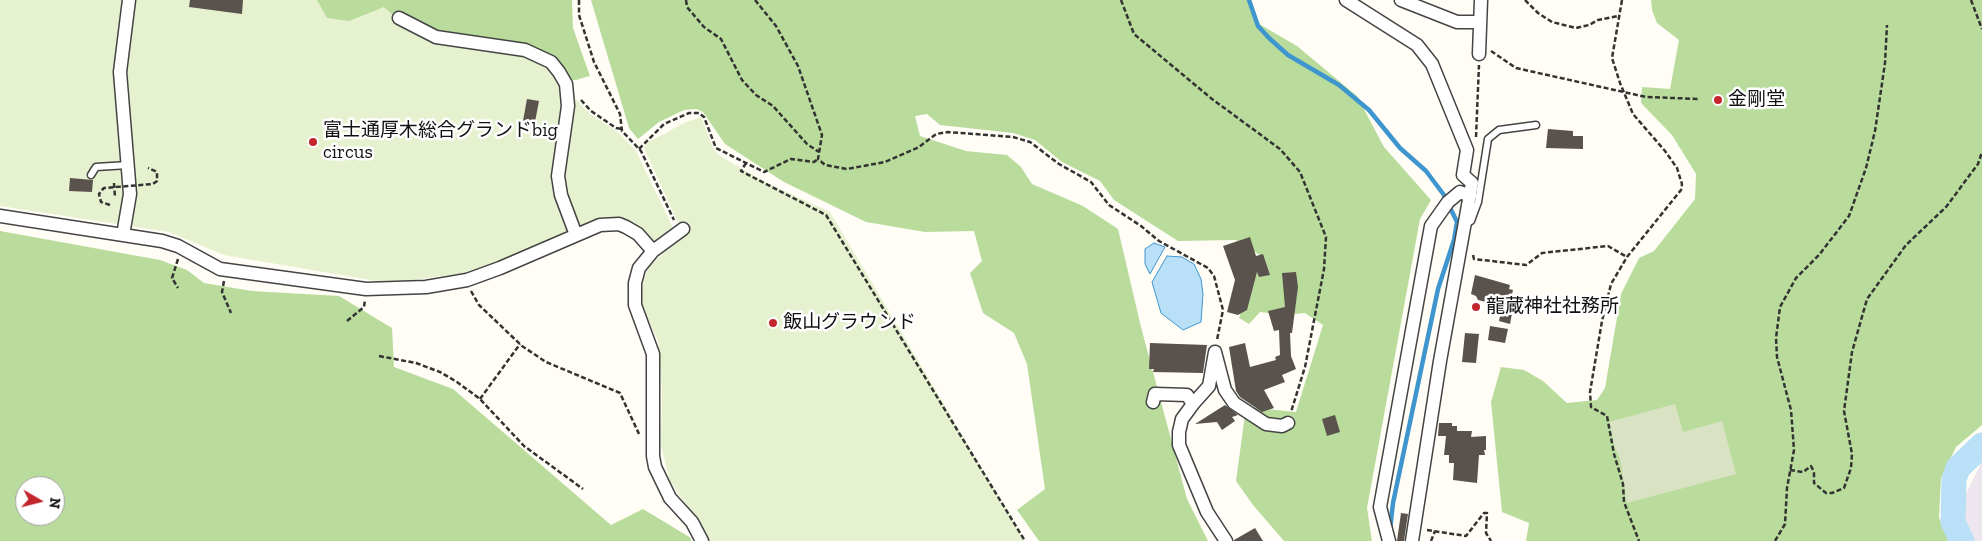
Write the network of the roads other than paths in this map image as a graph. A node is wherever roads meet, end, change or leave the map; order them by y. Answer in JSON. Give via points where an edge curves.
{"nodes":[{"id":1,"x":129,"y":0,"type":"edge"},
{"id":2,"x":1346,"y":0,"type":"edge"},
{"id":3,"x":1401,"y":0,"type":"edge"},
{"id":4,"x":1481,"y":0,"type":"edge"},
{"id":5,"x":399,"y":18,"type":"dead end"},
{"id":6,"x":1480,"y":22,"type":"junction"},
{"id":7,"x":1480,"y":48,"type":"road end"},
{"id":8,"x":1536,"y":125,"type":"dead end"},
{"id":9,"x":128,"y":165,"type":"junction"},
{"id":10,"x":91,"y":175,"type":"dead end"},
{"id":11,"x":1470,"y":196,"type":"junction"},
{"id":12,"x":0,"y":216,"type":"edge"},
{"id":13,"x":1464,"y":225,"type":"junction"},
{"id":14,"x":682,"y":231,"type":"road end"},
{"id":15,"x":124,"y":235,"type":"junction"},
{"id":16,"x":576,"y":235,"type":"junction"},
{"id":17,"x":652,"y":251,"type":"junction"},
{"id":18,"x":1153,"y":402,"type":"dead end"},
{"id":19,"x":1192,"y":405,"type":"junction"},
{"id":20,"x":1288,"y":423,"type":"road end"},
{"id":21,"x":1413,"y":536,"type":"edge"},
{"id":22,"x":702,"y":541,"type":"edge"},
{"id":23,"x":1226,"y":541,"type":"edge"},
{"id":24,"x":1389,"y":541,"type":"edge"}],
"edges":[{"from":1,"to":9,"type":"street","via":[[120,72]]},
{"from":2,"to":11,"type":"street","via":[[1417,45],[1432,64],[1467,150],[1463,175],[1472,183]]},
{"from":3,"to":6,"type":"street","via":[[1457,22]]},
{"from":4,"to":6,"type":"street"},
{"from":5,"to":16,"type":"street","via":[[436,37],[463,36],[525,50],[551,62],[566,88],[568,106],[558,176],[561,195]]},
{"from":6,"to":7,"type":"street"},
{"from":8,"to":13,"type":"lane","via":[[1499,130],[1488,139],[1478,202],[1471,221]]},
{"from":9,"to":10,"type":"lane","via":[[96,167]]},
{"from":9,"to":15,"type":"street","via":[[130,194]]},
{"from":11,"to":13,"type":"street"},
{"from":11,"to":24,"type":"street","via":[[1460,192],[1448,202],[1431,226],[1380,507]]},
{"from":12,"to":15,"type":"street"},
{"from":13,"to":21,"type":"street"},
{"from":14,"to":17,"type":"street"},
{"from":15,"to":16,"type":"street","via":[[162,241],[226,270],[366,289],[426,287],[467,280]]},
{"from":16,"to":17,"type":"street","via":[[600,225],[619,224],[638,234]]},
{"from":17,"to":22,"type":"street","via":[[636,274],[634,296],[653,354],[654,462],[670,498],[692,522]]},
{"from":18,"to":19,"type":"street","via":[[1155,394],[1187,395]]},
{"from":19,"to":20,"type":"street","via":[[1209,386],[1215,352],[1225,390],[1234,403],[1266,424],[1282,426]]},
{"from":19,"to":23,"type":"street","via":[[1182,419],[1179,445],[1207,512]]}]}
